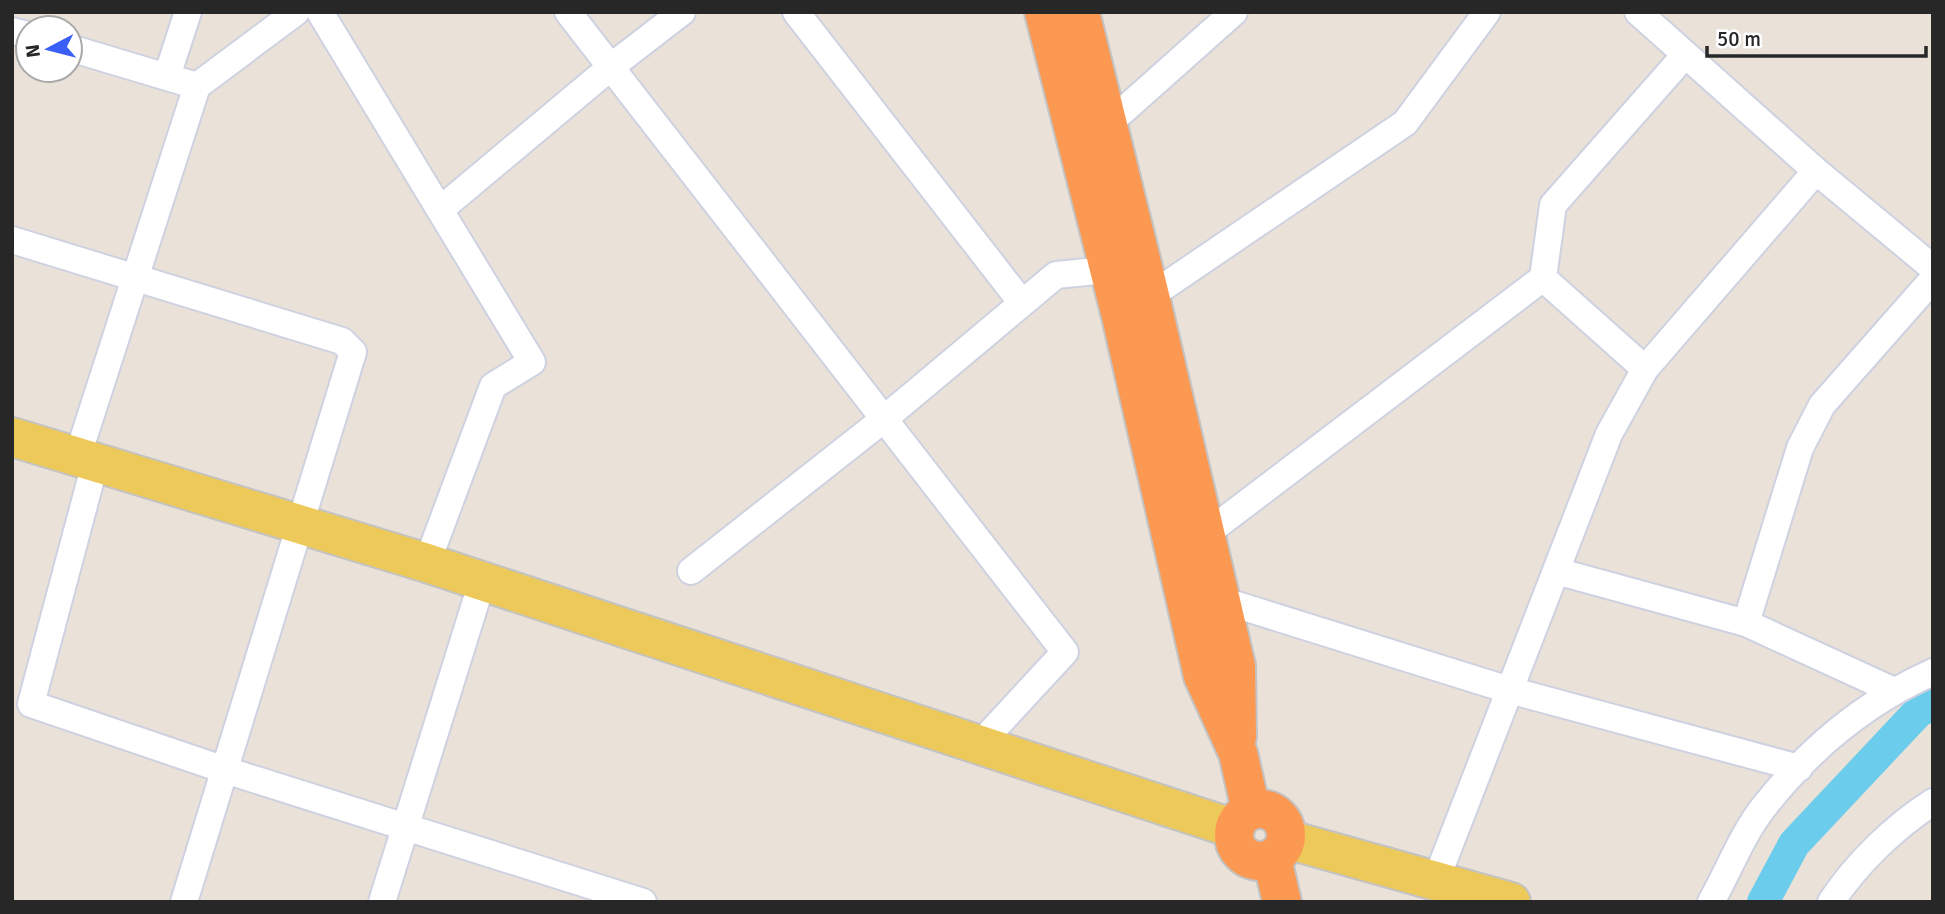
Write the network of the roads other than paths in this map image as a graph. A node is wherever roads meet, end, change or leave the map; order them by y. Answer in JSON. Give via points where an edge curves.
{"nodes":[{"id":1,"x":188,"y":12,"type":"edge"},
{"id":2,"x":296,"y":12,"type":"edge"},
{"id":3,"x":320,"y":12,"type":"edge"},
{"id":4,"x":568,"y":12,"type":"edge"},
{"id":5,"x":682,"y":12,"type":"edge"},
{"id":6,"x":796,"y":12,"type":"edge"},
{"id":7,"x":1044,"y":12,"type":"edge"},
{"id":8,"x":1080,"y":12,"type":"edge"},
{"id":9,"x":1234,"y":12,"type":"edge"},
{"id":10,"x":1487,"y":12,"type":"edge"},
{"id":11,"x":1638,"y":12,"type":"edge"},
{"id":12,"x":84,"y":52,"type":"edge"},
{"id":13,"x":1685,"y":55,"type":"junction"},
{"id":14,"x":612,"y":66,"type":"junction"},
{"id":15,"x":167,"y":76,"type":"junction"},
{"id":16,"x":197,"y":86,"type":"junction"},
{"id":17,"x":1106,"y":126,"type":"junction"},
{"id":18,"x":1816,"y":171,"type":"junction"},
{"id":19,"x":441,"y":209,"type":"junction"},
{"id":20,"x":12,"y":240,"type":"edge"},
{"id":21,"x":1933,"y":268,"type":"edge"},
{"id":22,"x":1107,"y":270,"type":"junction"},
{"id":23,"x":135,"y":278,"type":"junction"},
{"id":24,"x":1543,"y":278,"type":"junction"},
{"id":25,"x":1933,"y":279,"type":"edge"},
{"id":26,"x":1023,"y":303,"type":"junction"},
{"id":27,"x":1136,"y":306,"type":"junction"},
{"id":28,"x":1645,"y":369,"type":"junction"},
{"id":29,"x":884,"y":419,"type":"junction"},
{"id":30,"x":12,"y":437,"type":"edge"},
{"id":31,"x":87,"y":458,"type":"junction"},
{"id":32,"x":299,"y":525,"type":"junction"},
{"id":33,"x":1206,"y":534,"type":"junction"},
{"id":34,"x":427,"y":563,"type":"junction"},
{"id":35,"x":1556,"y":570,"type":"junction"},
{"id":36,"x":691,"y":571,"type":"dead end"},
{"id":37,"x":482,"y":582,"type":"junction"},
{"id":38,"x":1221,"y":600,"type":"junction"},
{"id":39,"x":1746,"y":624,"type":"junction"},
{"id":40,"x":1933,"y":672,"type":"edge"},
{"id":41,"x":1509,"y":690,"type":"junction"},
{"id":42,"x":1892,"y":690,"type":"junction"},
{"id":43,"x":978,"y":746,"type":"junction"},
{"id":44,"x":1238,"y":753,"type":"junction"},
{"id":45,"x":1799,"y":768,"type":"junction"},
{"id":46,"x":225,"y":770,"type":"junction"},
{"id":47,"x":1933,"y":802,"type":"edge"},
{"id":48,"x":1243,"y":819,"type":"junction"},
{"id":49,"x":405,"y":827,"type":"junction"},
{"id":50,"x":1279,"y":849,"type":"junction"},
{"id":51,"x":1436,"y":880,"type":"junction"},
{"id":52,"x":184,"y":902,"type":"edge"},
{"id":53,"x":382,"y":902,"type":"edge"},
{"id":54,"x":643,"y":902,"type":"edge"},
{"id":55,"x":1282,"y":902,"type":"edge"},
{"id":56,"x":1511,"y":902,"type":"edge"},
{"id":57,"x":1712,"y":902,"type":"edge"},
{"id":58,"x":1831,"y":902,"type":"edge"}],
"edges":[{"from":1,"to":15,"type":"street"},
{"from":2,"to":16,"type":"street"},
{"from":3,"to":19,"type":"street"},
{"from":4,"to":14,"type":"street"},
{"from":5,"to":14,"type":"street"},
{"from":6,"to":26,"type":"street"},
{"from":7,"to":22,"type":"highway"},
{"from":8,"to":17,"type":"highway"},
{"from":9,"to":17,"type":"street"},
{"from":10,"to":27,"type":"street","via":[[1405,123]]},
{"from":11,"to":13,"type":"street"},
{"from":12,"to":15,"type":"street"},
{"from":13,"to":18,"type":"street"},
{"from":13,"to":24,"type":"street","via":[[1553,205]]},
{"from":14,"to":19,"type":"street"},
{"from":14,"to":29,"type":"street"},
{"from":15,"to":16,"type":"street"},
{"from":16,"to":23,"type":"street"},
{"from":17,"to":27,"type":"highway"},
{"from":18,"to":21,"type":"street"},
{"from":18,"to":28,"type":"street"},
{"from":19,"to":34,"type":"street","via":[[532,362],[493,386]]},
{"from":20,"to":23,"type":"street"},
{"from":22,"to":26,"type":"street","via":[[1056,275]]},
{"from":22,"to":27,"type":"highway"},
{"from":23,"to":31,"type":"street"},
{"from":23,"to":32,"type":"street","via":[[342,341],[353,352]]},
{"from":24,"to":28,"type":"street"},
{"from":24,"to":33,"type":"street"},
{"from":25,"to":39,"type":"street","via":[[1822,405],[1800,448]]},
{"from":26,"to":29,"type":"street"},
{"from":27,"to":33,"type":"highway"},
{"from":27,"to":44,"type":"highway","via":[[1203,676]]},
{"from":28,"to":35,"type":"street","via":[[1609,434]]},
{"from":29,"to":36,"type":"street"},
{"from":29,"to":43,"type":"street","via":[[1065,652]]},
{"from":30,"to":31,"type":"main road"},
{"from":31,"to":32,"type":"main road"},
{"from":31,"to":46,"type":"street","via":[[32,704]]},
{"from":32,"to":34,"type":"main road"},
{"from":32,"to":46,"type":"street"},
{"from":33,"to":38,"type":"highway"},
{"from":34,"to":37,"type":"main road"},
{"from":35,"to":39,"type":"street"},
{"from":35,"to":41,"type":"street"},
{"from":37,"to":43,"type":"main road"},
{"from":37,"to":49,"type":"street"},
{"from":38,"to":41,"type":"street"},
{"from":38,"to":44,"type":"highway","via":[[1236,666]]},
{"from":39,"to":42,"type":"street"},
{"from":40,"to":42,"type":"street"},
{"from":41,"to":45,"type":"street"},
{"from":41,"to":51,"type":"street"},
{"from":42,"to":45,"type":"street","via":[[1856,714]]},
{"from":43,"to":48,"type":"main road"},
{"from":44,"to":48,"type":"highway"},
{"from":45,"to":57,"type":"street","via":[[1762,809]]},
{"from":46,"to":49,"type":"street"},
{"from":46,"to":52,"type":"street"},
{"from":47,"to":58,"type":"street","via":[[1878,847]]},
{"from":48,"to":50,"type":"highway","via":[[1235,844],[1242,853],[1262,862]]},
{"from":49,"to":53,"type":"street"},
{"from":49,"to":54,"type":"street"},
{"from":50,"to":51,"type":"main road"},
{"from":50,"to":55,"type":"highway"},
{"from":51,"to":56,"type":"main road"}]}
